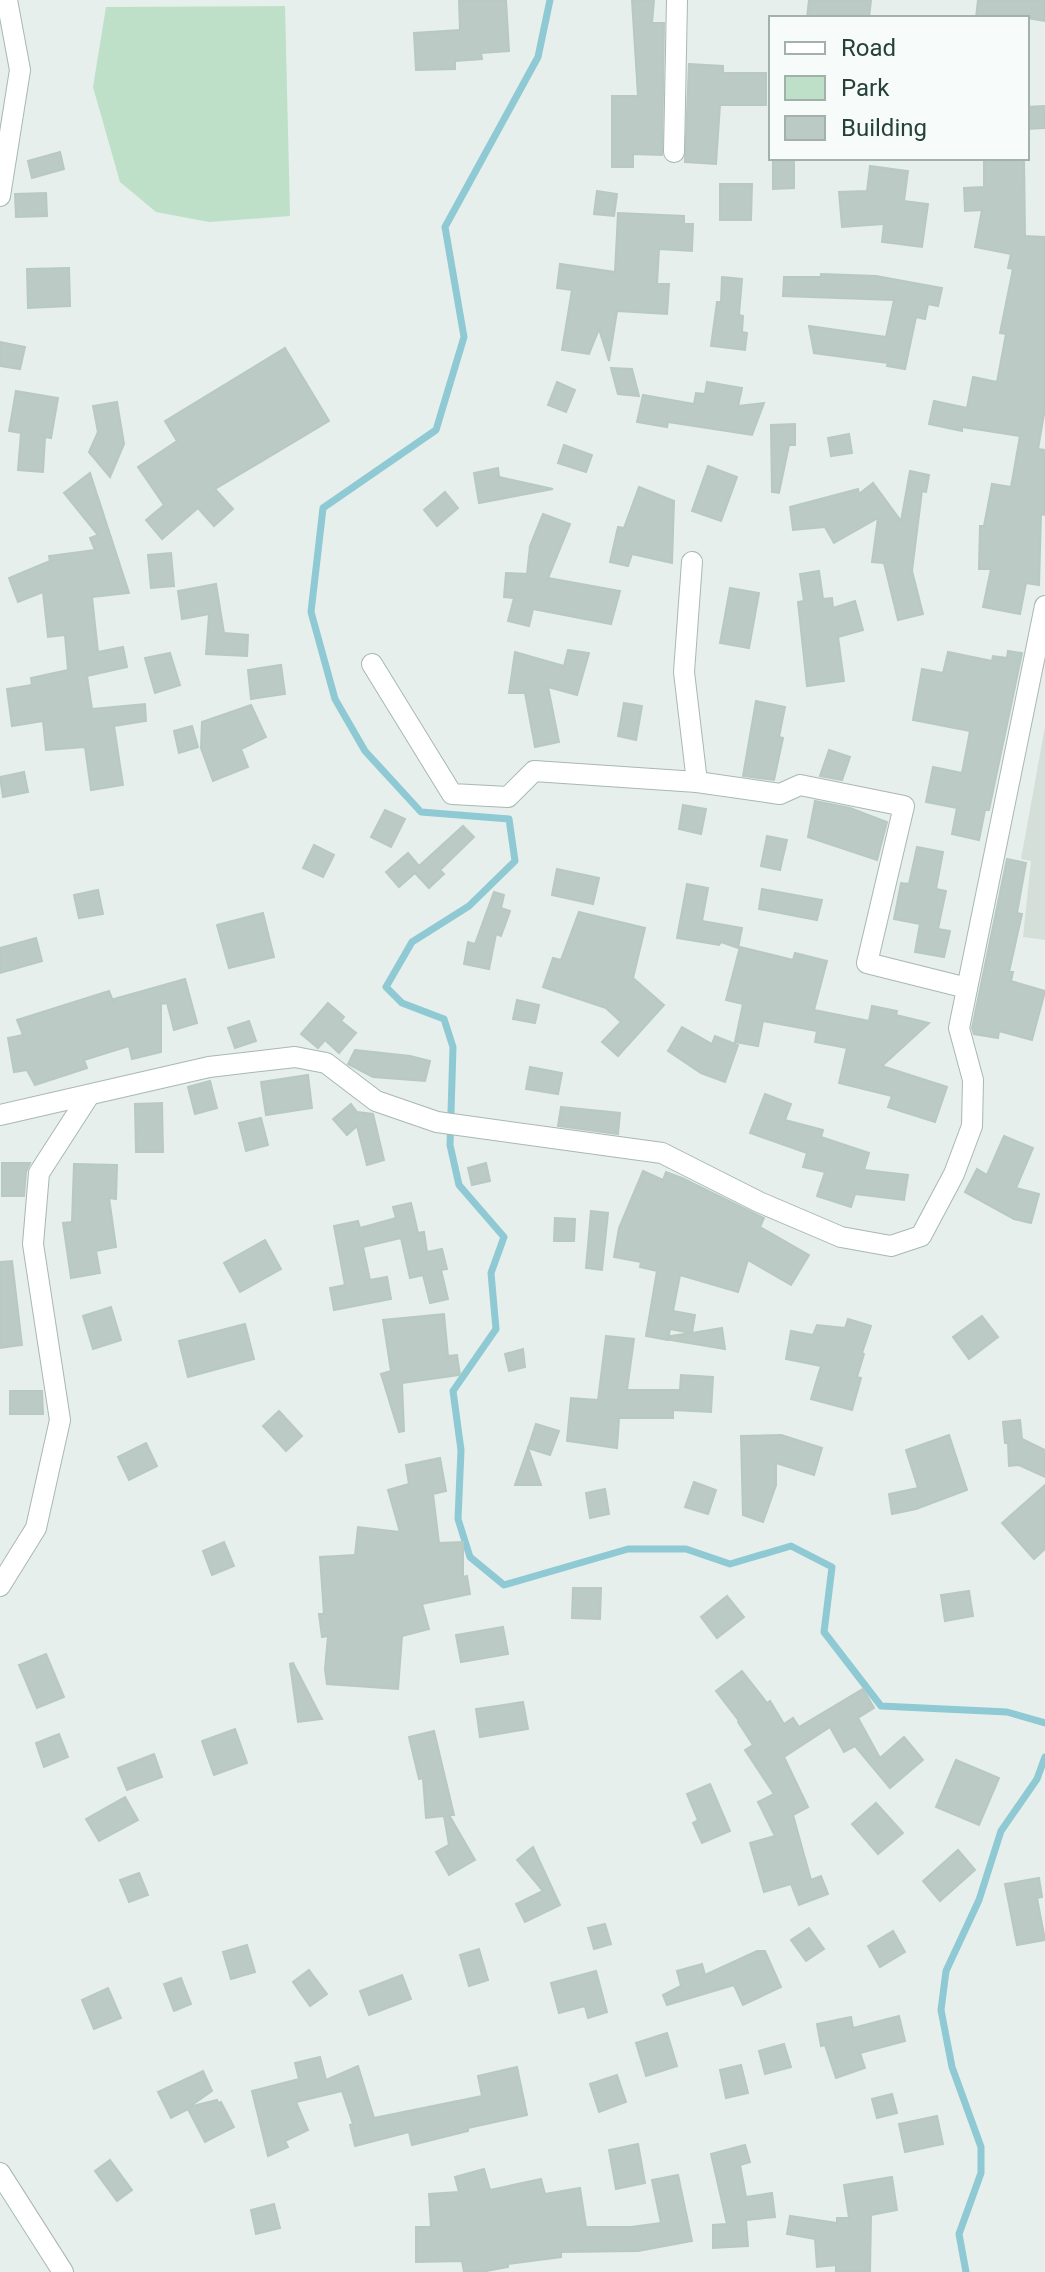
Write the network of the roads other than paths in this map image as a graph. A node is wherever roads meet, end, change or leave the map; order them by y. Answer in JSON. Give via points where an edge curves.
{"nodes":[{"id":1,"x":7,"y":0,"type":"edge"},
{"id":2,"x":677,"y":0,"type":"edge"},
{"id":3,"x":674,"y":152,"type":"dead end"},
{"id":4,"x":0,"y":196,"type":"edge"},
{"id":5,"x":692,"y":562,"type":"dead end"},
{"id":6,"x":1045,"y":606,"type":"edge"},
{"id":7,"x":372,"y":664,"type":"dead end"},
{"id":8,"x":697,"y":782,"type":"junction"},
{"id":9,"x":967,"y":988,"type":"junction"},
{"id":10,"x":88,"y":1097,"type":"junction"},
{"id":11,"x":0,"y":1115,"type":"edge"},
{"id":12,"x":0,"y":1586,"type":"edge"},
{"id":13,"x":0,"y":2173,"type":"edge"},
{"id":14,"x":63,"y":2272,"type":"edge"}],
"edges":[{"from":1,"to":4,"type":"street","via":[[20,70]]},
{"from":2,"to":3,"type":"street"},
{"from":5,"to":8,"type":"street","via":[[684,672]]},
{"from":6,"to":9,"type":"street"},
{"from":7,"to":8,"type":"street","via":[[452,794],[508,797],[534,771]]},
{"from":8,"to":9,"type":"street","via":[[780,794],[800,785],[904,806],[867,963]]},
{"from":9,"to":10,"type":"street","via":[[959,1028],[973,1080],[972,1126],[921,1236],[891,1246],[841,1237],[662,1153],[437,1122],[376,1101],[326,1063],[295,1057],[209,1067]]},
{"from":10,"to":11,"type":"street"},
{"from":10,"to":12,"type":"street","via":[[39,1173],[33,1244],[60,1420],[36,1528]]},
{"from":13,"to":14,"type":"street"}]}
